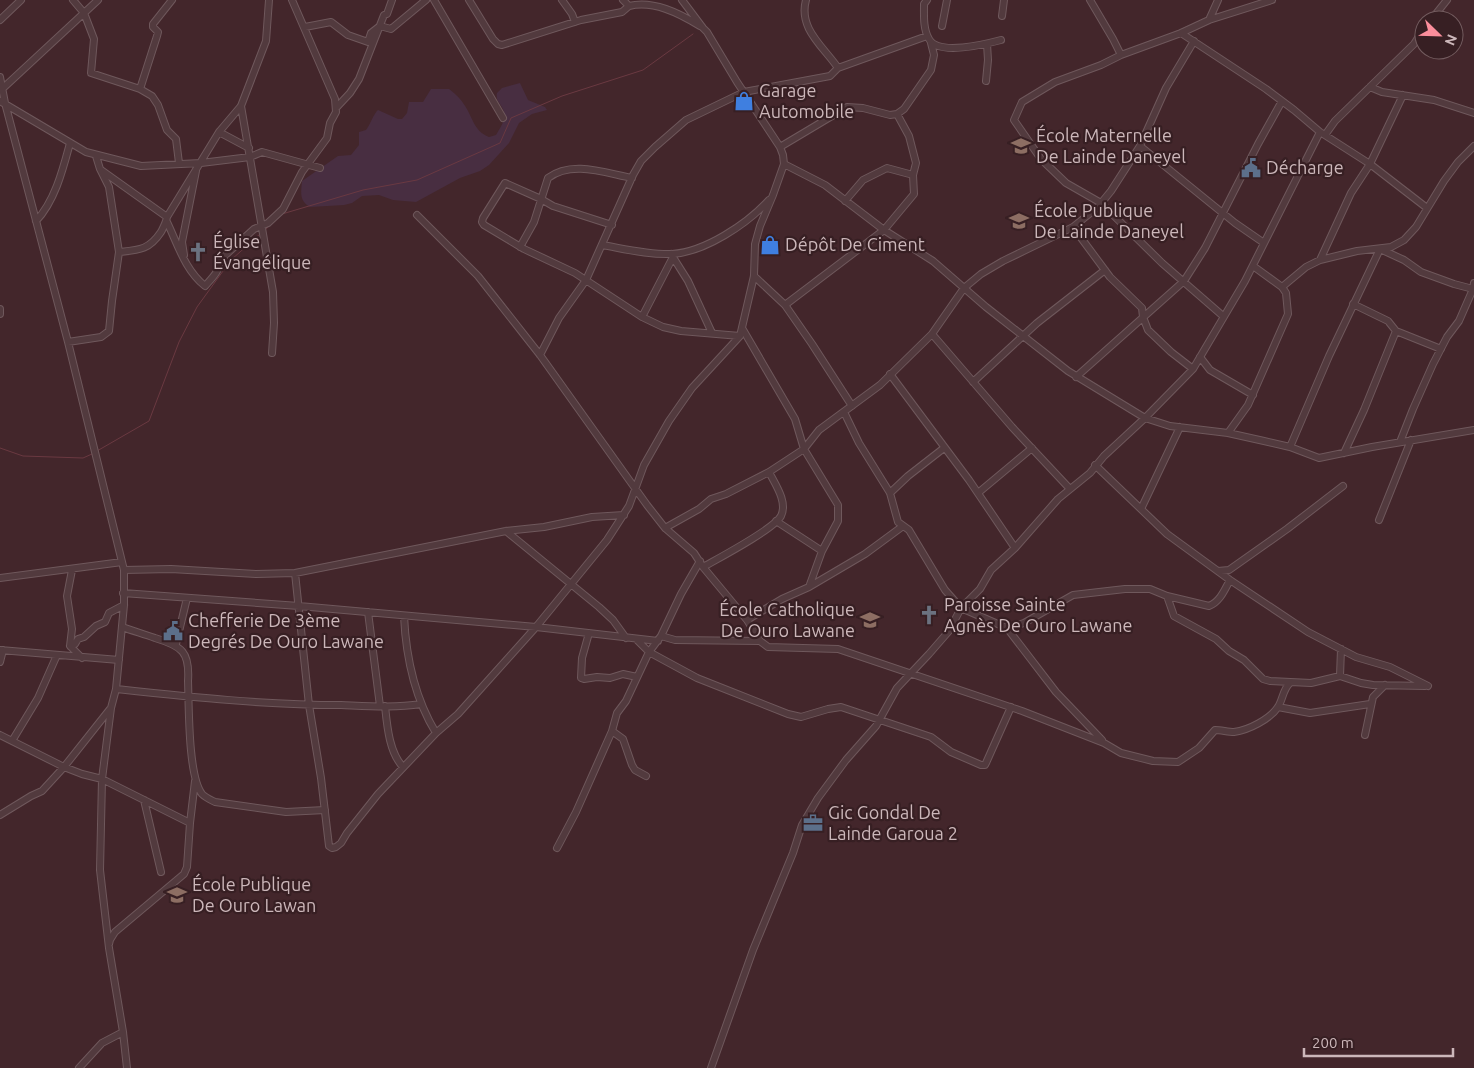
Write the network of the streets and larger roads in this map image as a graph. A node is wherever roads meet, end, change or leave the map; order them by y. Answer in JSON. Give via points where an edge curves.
{"nodes":[{"id":1,"x":22,"y":0,"type":"edge"},
{"id":2,"x":73,"y":0,"type":"edge"},
{"id":3,"x":98,"y":0,"type":"edge"},
{"id":4,"x":172,"y":0,"type":"edge"},
{"id":5,"x":269,"y":0,"type":"edge"},
{"id":6,"x":292,"y":0,"type":"edge"},
{"id":7,"x":392,"y":0,"type":"edge"},
{"id":8,"x":426,"y":0,"type":"edge"},
{"id":9,"x":434,"y":0,"type":"edge"},
{"id":10,"x":469,"y":0,"type":"edge"},
{"id":11,"x":562,"y":0,"type":"edge"},
{"id":12,"x":623,"y":0,"type":"edge"},
{"id":13,"x":682,"y":0,"type":"edge"},
{"id":14,"x":806,"y":0,"type":"edge"},
{"id":15,"x":927,"y":0,"type":"edge"},
{"id":16,"x":947,"y":0,"type":"edge"},
{"id":17,"x":1004,"y":0,"type":"edge"},
{"id":18,"x":1090,"y":0,"type":"edge"},
{"id":19,"x":1218,"y":0,"type":"edge"},
{"id":20,"x":1272,"y":0,"type":"edge"},
{"id":21,"x":1447,"y":0,"type":"edge"},
{"id":22,"x":629,"y":6,"type":"junction"},
{"id":23,"x":1438,"y":10,"type":"edge"},
{"id":24,"x":84,"y":13,"type":"junction"},
{"id":25,"x":1002,"y":16,"type":"dead end"},
{"id":26,"x":0,"y":20,"type":"edge"},
{"id":27,"x":1209,"y":20,"type":"junction"},
{"id":28,"x":575,"y":22,"type":"junction"},
{"id":29,"x":380,"y":26,"type":"junction"},
{"id":30,"x":942,"y":26,"type":"dead end"},
{"id":31,"x":305,"y":27,"type":"junction"},
{"id":32,"x":703,"y":28,"type":"junction"},
{"id":33,"x":1181,"y":33,"type":"junction"},
{"id":34,"x":927,"y":36,"type":"junction"},
{"id":35,"x":1001,"y":40,"type":"dead end"},
{"id":36,"x":1194,"y":41,"type":"junction"},
{"id":37,"x":931,"y":43,"type":"junction"},
{"id":38,"x":987,"y":44,"type":"junction"},
{"id":39,"x":1414,"y":44,"type":"edge"},
{"id":40,"x":1121,"y":55,"type":"junction"},
{"id":41,"x":838,"y":68,"type":"junction"},
{"id":42,"x":0,"y":77,"type":"edge"},
{"id":43,"x":986,"y":81,"type":"dead end"},
{"id":44,"x":1370,"y":88,"type":"junction"},
{"id":45,"x":140,"y":89,"type":"junction"},
{"id":46,"x":1,"y":90,"type":"edge"},
{"id":47,"x":744,"y":92,"type":"junction"},
{"id":48,"x":1403,"y":95,"type":"junction"},
{"id":49,"x":1282,"y":101,"type":"junction"},
{"id":50,"x":2,"y":102,"type":"edge"},
{"id":51,"x":241,"y":106,"type":"junction"},
{"id":52,"x":336,"y":108,"type":"junction"},
{"id":53,"x":1474,"y":113,"type":"edge"},
{"id":54,"x":897,"y":114,"type":"junction"},
{"id":55,"x":503,"y":118,"type":"dead end"},
{"id":56,"x":219,"y":132,"type":"junction"},
{"id":57,"x":1322,"y":133,"type":"junction"},
{"id":58,"x":70,"y":142,"type":"junction"},
{"id":59,"x":1140,"y":146,"type":"junction"},
{"id":60,"x":1474,"y":146,"type":"edge"},
{"id":61,"x":780,"y":147,"type":"junction"},
{"id":62,"x":249,"y":148,"type":"junction"},
{"id":63,"x":96,"y":156,"type":"junction"},
{"id":64,"x":250,"y":157,"type":"junction"},
{"id":65,"x":179,"y":163,"type":"junction"},
{"id":66,"x":307,"y":164,"type":"junction"},
{"id":67,"x":784,"y":164,"type":"junction"},
{"id":68,"x":1370,"y":164,"type":"junction"},
{"id":69,"x":199,"y":165,"type":"junction"},
{"id":70,"x":320,"y":168,"type":"dead end"},
{"id":71,"x":100,"y":169,"type":"junction"},
{"id":72,"x":913,"y":175,"type":"junction"},
{"id":73,"x":632,"y":178,"type":"junction"},
{"id":74,"x":773,"y":195,"type":"junction"},
{"id":75,"x":542,"y":199,"type":"junction"},
{"id":76,"x":845,"y":200,"type":"junction"},
{"id":77,"x":1101,"y":203,"type":"junction"},
{"id":78,"x":1427,"y":208,"type":"junction"},
{"id":79,"x":1224,"y":214,"type":"junction"},
{"id":80,"x":417,"y":215,"type":"dead end"},
{"id":81,"x":167,"y":219,"type":"junction"},
{"id":82,"x":36,"y":221,"type":"junction"},
{"id":83,"x":261,"y":225,"type":"junction"},
{"id":84,"x":612,"y":225,"type":"junction"},
{"id":85,"x":1074,"y":227,"type":"junction"},
{"id":86,"x":884,"y":230,"type":"junction"},
{"id":87,"x":1264,"y":243,"type":"junction"},
{"id":88,"x":602,"y":245,"type":"junction"},
{"id":89,"x":520,"y":247,"type":"junction"},
{"id":90,"x":1380,"y":249,"type":"junction"},
{"id":91,"x":119,"y":252,"type":"junction"},
{"id":92,"x":672,"y":255,"type":"junction"},
{"id":93,"x":1320,"y":260,"type":"junction"},
{"id":94,"x":185,"y":263,"type":"junction"},
{"id":95,"x":1253,"y":266,"type":"junction"},
{"id":96,"x":1105,"y":270,"type":"junction"},
{"id":97,"x":754,"y":276,"type":"junction"},
{"id":98,"x":586,"y":280,"type":"junction"},
{"id":99,"x":1184,"y":281,"type":"junction"},
{"id":100,"x":1474,"y":283,"type":"edge"},
{"id":101,"x":1282,"y":287,"type":"junction"},
{"id":102,"x":964,"y":288,"type":"junction"},
{"id":103,"x":1474,"y":289,"type":"edge"},
{"id":104,"x":1353,"y":304,"type":"junction"},
{"id":105,"x":785,"y":306,"type":"junction"},
{"id":106,"x":0,"y":309,"type":"edge"},
{"id":107,"x":0,"y":314,"type":"edge"},
{"id":108,"x":1223,"y":316,"type":"junction"},
{"id":109,"x":642,"y":317,"type":"junction"},
{"id":110,"x":1143,"y":317,"type":"junction"},
{"id":111,"x":742,"y":328,"type":"junction"},
{"id":112,"x":1396,"y":331,"type":"junction"},
{"id":113,"x":712,"y":333,"type":"junction"},
{"id":114,"x":932,"y":334,"type":"junction"},
{"id":115,"x":740,"y":336,"type":"junction"},
{"id":116,"x":1022,"y":336,"type":"junction"},
{"id":117,"x":68,"y":342,"type":"junction"},
{"id":118,"x":1441,"y":349,"type":"junction"},
{"id":119,"x":272,"y":353,"type":"dead end"},
{"id":120,"x":540,"y":355,"type":"junction"},
{"id":121,"x":1200,"y":357,"type":"junction"},
{"id":122,"x":1193,"y":369,"type":"junction"},
{"id":123,"x":890,"y":374,"type":"junction"},
{"id":124,"x":1076,"y":377,"type":"junction"},
{"id":125,"x":973,"y":382,"type":"junction"},
{"id":126,"x":1253,"y":395,"type":"junction"},
{"id":127,"x":852,"y":406,"type":"junction"},
{"id":128,"x":844,"y":412,"type":"junction"},
{"id":129,"x":1145,"y":418,"type":"junction"},
{"id":130,"x":1180,"y":427,"type":"junction"},
{"id":131,"x":1474,"y":430,"type":"edge"},
{"id":132,"x":1228,"y":433,"type":"junction"},
{"id":133,"x":1412,"y":440,"type":"junction"},
{"id":134,"x":1400,"y":442,"type":"junction"},
{"id":135,"x":1290,"y":447,"type":"junction"},
{"id":136,"x":944,"y":448,"type":"junction"},
{"id":137,"x":1032,"y":448,"type":"junction"},
{"id":138,"x":804,"y":449,"type":"junction"},
{"id":139,"x":1344,"y":453,"type":"junction"},
{"id":140,"x":1095,"y":465,"type":"junction"},
{"id":141,"x":769,"y":472,"type":"junction"},
{"id":142,"x":1342,"y":486,"type":"dead end"},
{"id":143,"x":636,"y":487,"type":"junction"},
{"id":144,"x":1070,"y":489,"type":"junction"},
{"id":145,"x":890,"y":493,"type":"junction"},
{"id":146,"x":978,"y":493,"type":"junction"},
{"id":147,"x":1141,"y":508,"type":"junction"},
{"id":148,"x":624,"y":515,"type":"junction"},
{"id":149,"x":1379,"y":520,"type":"dead end"},
{"id":150,"x":776,"y":521,"type":"junction"},
{"id":151,"x":903,"y":526,"type":"junction"},
{"id":152,"x":665,"y":528,"type":"junction"},
{"id":153,"x":506,"y":531,"type":"junction"},
{"id":154,"x":1015,"y":548,"type":"junction"},
{"id":155,"x":822,"y":551,"type":"junction"},
{"id":156,"x":122,"y":562,"type":"junction"},
{"id":157,"x":702,"y":564,"type":"junction"},
{"id":158,"x":72,"y":570,"type":"junction"},
{"id":159,"x":124,"y":570,"type":"junction"},
{"id":160,"x":1218,"y":570,"type":"junction"},
{"id":161,"x":295,"y":573,"type":"junction"},
{"id":162,"x":0,"y":578,"type":"edge"},
{"id":163,"x":1230,"y":580,"type":"junction"},
{"id":164,"x":571,"y":584,"type":"junction"},
{"id":165,"x":809,"y":587,"type":"junction"},
{"id":166,"x":123,"y":593,"type":"junction"},
{"id":167,"x":1167,"y":596,"type":"junction"},
{"id":168,"x":187,"y":598,"type":"junction"},
{"id":169,"x":124,"y":605,"type":"junction"},
{"id":170,"x":299,"y":606,"type":"junction"},
{"id":171,"x":961,"y":608,"type":"junction"},
{"id":172,"x":368,"y":612,"type":"junction"},
{"id":173,"x":404,"y":616,"type":"junction"},
{"id":174,"x":747,"y":620,"type":"junction"},
{"id":175,"x":122,"y":627,"type":"junction"},
{"id":176,"x":536,"y":627,"type":"junction"},
{"id":177,"x":1007,"y":628,"type":"junction"},
{"id":178,"x":588,"y":633,"type":"junction"},
{"id":179,"x":626,"y":638,"type":"junction"},
{"id":180,"x":636,"y":638,"type":"junction"},
{"id":181,"x":659,"y":638,"type":"junction"},
{"id":182,"x":760,"y":641,"type":"junction"},
{"id":183,"x":176,"y":644,"type":"junction"},
{"id":184,"x":70,"y":646,"type":"junction"},
{"id":185,"x":1,"y":650,"type":"edge"},
{"id":186,"x":1341,"y":650,"type":"junction"},
{"id":187,"x":649,"y":652,"type":"junction"},
{"id":188,"x":56,"y":655,"type":"junction"},
{"id":189,"x":82,"y":658,"type":"junction"},
{"id":190,"x":119,"y":660,"type":"junction"},
{"id":191,"x":0,"y":662,"type":"edge"},
{"id":192,"x":912,"y":673,"type":"junction"},
{"id":193,"x":1340,"y":676,"type":"junction"},
{"id":194,"x":637,"y":677,"type":"junction"},
{"id":195,"x":1290,"y":683,"type":"junction"},
{"id":196,"x":1385,"y":685,"type":"junction"},
{"id":197,"x":116,"y":688,"type":"junction"},
{"id":198,"x":189,"y":697,"type":"junction"},
{"id":199,"x":421,"y":704,"type":"junction"},
{"id":200,"x":1370,"y":704,"type":"junction"},
{"id":201,"x":309,"y":705,"type":"junction"},
{"id":202,"x":382,"y":706,"type":"junction"},
{"id":203,"x":1011,"y":707,"type":"junction"},
{"id":204,"x":1278,"y":707,"type":"junction"},
{"id":205,"x":111,"y":708,"type":"junction"},
{"id":206,"x":879,"y":719,"type":"junction"},
{"id":207,"x":612,"y":731,"type":"junction"},
{"id":208,"x":436,"y":732,"type":"junction"},
{"id":209,"x":0,"y":735,"type":"edge"},
{"id":210,"x":1365,"y":735,"type":"dead end"},
{"id":211,"x":12,"y":741,"type":"junction"},
{"id":212,"x":1104,"y":743,"type":"junction"},
{"id":213,"x":64,"y":767,"type":"junction"},
{"id":214,"x":403,"y":767,"type":"junction"},
{"id":215,"x":646,"y":776,"type":"dead end"},
{"id":216,"x":196,"y":779,"type":"junction"},
{"id":217,"x":102,"y":780,"type":"junction"},
{"id":218,"x":144,"y":800,"type":"junction"},
{"id":219,"x":325,"y":810,"type":"junction"},
{"id":220,"x":0,"y":814,"type":"edge"},
{"id":221,"x":190,"y":823,"type":"junction"},
{"id":222,"x":557,"y":848,"type":"dead end"},
{"id":223,"x":161,"y":872,"type":"dead end"},
{"id":224,"x":109,"y":948,"type":"junction"},
{"id":225,"x":123,"y":1032,"type":"junction"},
{"id":226,"x":78,"y":1068,"type":"edge"},
{"id":227,"x":127,"y":1068,"type":"edge"},
{"id":228,"x":711,"y":1068,"type":"edge"}],
"edges":[{"from":1,"to":26,"type":"street"},
{"from":2,"to":24,"type":"street"},
{"from":3,"to":24,"type":"street"},
{"from":4,"to":45,"type":"street","via":[[153,24],[158,32]]},
{"from":5,"to":51,"type":"street","via":[[266,41]]},
{"from":6,"to":31,"type":"street"},
{"from":7,"to":29,"type":"street"},
{"from":8,"to":29,"type":"street","via":[[390,29]]},
{"from":9,"to":55,"type":"street"},
{"from":10,"to":28,"type":"street","via":[[493,39],[502,45]]},
{"from":11,"to":28,"type":"street"},
{"from":12,"to":22,"type":"street"},
{"from":13,"to":32,"type":"street"},
{"from":14,"to":41,"type":"street","via":[[804,14],[807,27]]},
{"from":15,"to":34,"type":"street","via":[[924,4]]},
{"from":16,"to":30,"type":"street"},
{"from":17,"to":25,"type":"street"},
{"from":18,"to":40,"type":"street"},
{"from":19,"to":27,"type":"street"},
{"from":20,"to":27,"type":"street"},
{"from":21,"to":23,"type":"street"},
{"from":22,"to":28,"type":"street","via":[[622,12]]},
{"from":22,"to":32,"type":"street","via":[[637,3],[667,8]]},
{"from":24,"to":45,"type":"street","via":[[94,39],[92,75]]},
{"from":24,"to":46,"type":"street"},
{"from":27,"to":33,"type":"street"},
{"from":29,"to":31,"type":"street","via":[[371,33],[368,42],[331,22]]},
{"from":29,"to":52,"type":"street","via":[[359,79]]},
{"from":31,"to":52,"type":"street"},
{"from":32,"to":47,"type":"street"},
{"from":33,"to":36,"type":"street"},
{"from":33,"to":40,"type":"street"},
{"from":34,"to":37,"type":"street"},
{"from":34,"to":41,"type":"street"},
{"from":35,"to":38,"type":"street"},
{"from":36,"to":49,"type":"street"},
{"from":36,"to":59,"type":"street","via":[[1166,88]]},
{"from":37,"to":38,"type":"street","via":[[951,48]]},
{"from":37,"to":54,"type":"street","via":[[934,55],[931,70]]},
{"from":38,"to":43,"type":"street"},
{"from":39,"to":44,"type":"street"},
{"from":40,"to":77,"type":"street","via":[[1036,93],[1022,102],[1014,120],[1041,159],[1066,183]]},
{"from":41,"to":47,"type":"street","via":[[830,76]]},
{"from":42,"to":46,"type":"street"},
{"from":44,"to":48,"type":"street"},
{"from":44,"to":57,"type":"street"},
{"from":45,"to":65,"type":"street","via":[[152,96],[167,130],[176,139]]},
{"from":46,"to":50,"type":"street"},
{"from":47,"to":61,"type":"street"},
{"from":47,"to":73,"type":"street","via":[[686,120],[655,147]]},
{"from":48,"to":53,"type":"street","via":[[1434,100]]},
{"from":48,"to":68,"type":"street"},
{"from":49,"to":57,"type":"street"},
{"from":49,"to":79,"type":"street"},
{"from":50,"to":58,"type":"street"},
{"from":50,"to":82,"type":"street"},
{"from":51,"to":56,"type":"street"},
{"from":51,"to":62,"type":"street"},
{"from":52,"to":66,"type":"street","via":[[327,138]]},
{"from":54,"to":61,"type":"street","via":[[847,107]]},
{"from":54,"to":72,"type":"street","via":[[909,136],[916,163]]},
{"from":56,"to":62,"type":"street"},
{"from":56,"to":69,"type":"street"},
{"from":57,"to":68,"type":"street"},
{"from":57,"to":87,"type":"street"},
{"from":58,"to":63,"type":"street"},
{"from":58,"to":82,"type":"street","via":[[55,188]]},
{"from":59,"to":77,"type":"street"},
{"from":59,"to":79,"type":"street"},
{"from":60,"to":78,"type":"street","via":[[1458,162]]},
{"from":61,"to":67,"type":"street"},
{"from":62,"to":64,"type":"street"},
{"from":63,"to":65,"type":"street","via":[[141,166]]},
{"from":63,"to":71,"type":"street"},
{"from":64,"to":66,"type":"street","via":[[262,152]]},
{"from":64,"to":69,"type":"street"},
{"from":64,"to":83,"type":"street"},
{"from":65,"to":69,"type":"street"},
{"from":66,"to":70,"type":"street"},
{"from":66,"to":83,"type":"street","via":[[283,209]]},
{"from":67,"to":74,"type":"street"},
{"from":67,"to":76,"type":"street","via":[[825,185]]},
{"from":68,"to":78,"type":"street"},
{"from":68,"to":93,"type":"street","via":[[1351,193]]},
{"from":69,"to":81,"type":"street"},
{"from":69,"to":94,"type":"street","via":[[182,242]]},
{"from":71,"to":81,"type":"street"},
{"from":71,"to":91,"type":"street","via":[[109,187]]},
{"from":72,"to":76,"type":"street","via":[[887,168],[863,180]]},
{"from":72,"to":86,"type":"street","via":[[914,194]]},
{"from":73,"to":75,"type":"street","via":[[571,168],[548,178]]},
{"from":73,"to":84,"type":"street"},
{"from":74,"to":92,"type":"street","via":[[744,222],[721,237],[693,251]]},
{"from":74,"to":97,"type":"street","via":[[755,244]]},
{"from":75,"to":84,"type":"street","via":[[553,206]]},
{"from":75,"to":89,"type":"street"},
{"from":75,"to":89,"type":"street","via":[[505,182],[483,218],[484,225]]},
{"from":76,"to":86,"type":"street"},
{"from":77,"to":85,"type":"street"},
{"from":77,"to":99,"type":"street"},
{"from":78,"to":90,"type":"street","via":[[1404,240]]},
{"from":79,"to":87,"type":"street"},
{"from":79,"to":99,"type":"street"},
{"from":80,"to":120,"type":"street","via":[[478,276]]},
{"from":81,"to":91,"type":"street","via":[[148,247]]},
{"from":81,"to":94,"type":"street"},
{"from":82,"to":117,"type":"street"},
{"from":83,"to":94,"type":"street","via":[[220,260],[216,275],[205,286]]},
{"from":83,"to":119,"type":"street","via":[[273,292]]},
{"from":84,"to":88,"type":"street"},
{"from":85,"to":96,"type":"street"},
{"from":85,"to":102,"type":"street","via":[[1003,260]]},
{"from":86,"to":102,"type":"street","via":[[933,261]]},
{"from":86,"to":105,"type":"street"},
{"from":87,"to":95,"type":"street"},
{"from":88,"to":92,"type":"street"},
{"from":88,"to":98,"type":"street"},
{"from":89,"to":98,"type":"street"},
{"from":90,"to":93,"type":"street"},
{"from":90,"to":103,"type":"street","via":[[1428,275]]},
{"from":90,"to":104,"type":"street"},
{"from":91,"to":117,"type":"street","via":[[109,331],[101,337]]},
{"from":92,"to":109,"type":"street"},
{"from":92,"to":113,"type":"street"},
{"from":93,"to":101,"type":"street"},
{"from":95,"to":101,"type":"street"},
{"from":95,"to":108,"type":"street"},
{"from":96,"to":110,"type":"street","via":[[1142,308]]},
{"from":96,"to":116,"type":"street"},
{"from":97,"to":105,"type":"street"},
{"from":97,"to":111,"type":"street"},
{"from":98,"to":109,"type":"street"},
{"from":98,"to":120,"type":"street","via":[[559,318]]},
{"from":99,"to":108,"type":"street"},
{"from":99,"to":110,"type":"street"},
{"from":100,"to":103,"type":"street"},
{"from":101,"to":126,"type":"street","via":[[1286,293],[1288,314]]},
{"from":102,"to":114,"type":"street"},
{"from":102,"to":116,"type":"street"},
{"from":103,"to":118,"type":"street"},
{"from":104,"to":112,"type":"street","via":[[1388,321]]},
{"from":104,"to":135,"type":"street"},
{"from":105,"to":127,"type":"street"},
{"from":106,"to":107,"type":"street"},
{"from":108,"to":121,"type":"street"},
{"from":109,"to":113,"type":"street","via":[[672,329]]},
{"from":110,"to":122,"type":"street","via":[[1148,330]]},
{"from":110,"to":124,"type":"street"},
{"from":111,"to":115,"type":"street"},
{"from":111,"to":138,"type":"street","via":[[795,419]]},
{"from":112,"to":118,"type":"street"},
{"from":112,"to":139,"type":"street"},
{"from":113,"to":115,"type":"street"},
{"from":114,"to":123,"type":"street"},
{"from":114,"to":125,"type":"street"},
{"from":115,"to":143,"type":"street","via":[[683,401],[655,443]]},
{"from":116,"to":124,"type":"street"},
{"from":116,"to":125,"type":"street"},
{"from":117,"to":156,"type":"street"},
{"from":118,"to":134,"type":"street"},
{"from":120,"to":143,"type":"street"},
{"from":121,"to":122,"type":"street"},
{"from":121,"to":126,"type":"street","via":[[1210,370]]},
{"from":122,"to":129,"type":"street"},
{"from":123,"to":127,"type":"street"},
{"from":123,"to":136,"type":"street"},
{"from":124,"to":129,"type":"street"},
{"from":125,"to":137,"type":"street"},
{"from":126,"to":132,"type":"street"},
{"from":127,"to":128,"type":"street"},
{"from":128,"to":138,"type":"street","via":[[819,430]]},
{"from":128,"to":145,"type":"street"},
{"from":129,"to":130,"type":"street"},
{"from":129,"to":140,"type":"street"},
{"from":130,"to":132,"type":"street"},
{"from":130,"to":147,"type":"street"},
{"from":131,"to":133,"type":"street"},
{"from":132,"to":135,"type":"street"},
{"from":133,"to":134,"type":"street"},
{"from":133,"to":149,"type":"street"},
{"from":134,"to":139,"type":"street"},
{"from":135,"to":139,"type":"street","via":[[1319,458]]},
{"from":136,"to":145,"type":"street"},
{"from":136,"to":146,"type":"street"},
{"from":137,"to":144,"type":"street"},
{"from":137,"to":146,"type":"street"},
{"from":138,"to":141,"type":"street"},
{"from":138,"to":155,"type":"street","via":[[838,505],[838,520]]},
{"from":140,"to":144,"type":"street"},
{"from":140,"to":147,"type":"street"},
{"from":141,"to":150,"type":"street","via":[[782,505],[781,515]]},
{"from":141,"to":152,"type":"street","via":[[711,500]]},
{"from":142,"to":160,"type":"street","via":[[1229,570]]},
{"from":143,"to":148,"type":"street"},
{"from":143,"to":152,"type":"street"},
{"from":144,"to":154,"type":"street"},
{"from":145,"to":151,"type":"street","via":[[898,522]]},
{"from":146,"to":154,"type":"street"},
{"from":147,"to":160,"type":"street","via":[[1167,534]]},
{"from":148,"to":153,"type":"street"},
{"from":148,"to":164,"type":"street"},
{"from":150,"to":155,"type":"street"},
{"from":150,"to":157,"type":"street"},
{"from":151,"to":165,"type":"street"},
{"from":151,"to":171,"type":"street","via":[[909,530],[945,590]]},
{"from":152,"to":157,"type":"street","via":[[681,540]]},
{"from":153,"to":161,"type":"street"},
{"from":153,"to":164,"type":"street"},
{"from":154,"to":171,"type":"street","via":[[991,570],[980,588]]},
{"from":155,"to":165,"type":"street"},
{"from":156,"to":158,"type":"street"},
{"from":156,"to":159,"type":"street"},
{"from":157,"to":174,"type":"street"},
{"from":157,"to":181,"type":"street","via":[[681,594]]},
{"from":158,"to":162,"type":"street"},
{"from":158,"to":184,"type":"street","via":[[67,596],[72,629]]},
{"from":159,"to":161,"type":"street"},
{"from":159,"to":166,"type":"street"},
{"from":160,"to":163,"type":"street"},
{"from":161,"to":170,"type":"street"},
{"from":163,"to":167,"type":"street","via":[[1221,596],[1209,606]]},
{"from":163,"to":186,"type":"street"},
{"from":164,"to":176,"type":"street"},
{"from":164,"to":179,"type":"street","via":[[613,620]]},
{"from":165,"to":174,"type":"street"},
{"from":166,"to":168,"type":"street"},
{"from":166,"to":169,"type":"street"},
{"from":167,"to":177,"type":"street","via":[[1138,588],[1074,595],[1024,623]]},
{"from":167,"to":195,"type":"street","via":[[1174,616],[1216,639],[1263,679]]},
{"from":168,"to":170,"type":"street"},
{"from":168,"to":183,"type":"street"},
{"from":169,"to":175,"type":"street"},
{"from":169,"to":184,"type":"street"},
{"from":170,"to":172,"type":"street"},
{"from":170,"to":201,"type":"street"},
{"from":171,"to":177,"type":"street"},
{"from":171,"to":192,"type":"street","via":[[948,631]]},
{"from":172,"to":173,"type":"street"},
{"from":172,"to":202,"type":"street"},
{"from":173,"to":176,"type":"street"},
{"from":173,"to":199,"type":"street","via":[[408,662]]},
{"from":174,"to":182,"type":"street"},
{"from":175,"to":183,"type":"street"},
{"from":175,"to":190,"type":"street"},
{"from":176,"to":178,"type":"street"},
{"from":176,"to":208,"type":"street","via":[[458,714]]},
{"from":177,"to":212,"type":"street","via":[[1056,692]]},
{"from":178,"to":179,"type":"street"},
{"from":178,"to":194,"type":"street","via":[[581,678],[610,678],[622,674]]},
{"from":179,"to":180,"type":"street"},
{"from":180,"to":181,"type":"street"},
{"from":180,"to":187,"type":"street"},
{"from":181,"to":182,"type":"street"},
{"from":181,"to":187,"type":"street"},
{"from":182,"to":192,"type":"street","via":[[768,647],[838,648]]},
{"from":183,"to":198,"type":"street","via":[[187,660]]},
{"from":184,"to":189,"type":"street"},
{"from":185,"to":188,"type":"street"},
{"from":185,"to":191,"type":"street"},
{"from":186,"to":193,"type":"street"},
{"from":186,"to":196,"type":"street","via":[[1390,667],[1428,686]]},
{"from":187,"to":194,"type":"street"},
{"from":187,"to":206,"type":"street","via":[[697,678],[788,714],[801,717],[841,707]]},
{"from":188,"to":189,"type":"street"},
{"from":188,"to":211,"type":"street","via":[[38,698]]},
{"from":189,"to":190,"type":"street"},
{"from":190,"to":197,"type":"street"},
{"from":192,"to":203,"type":"street"},
{"from":192,"to":206,"type":"street","via":[[897,688]]},
{"from":193,"to":195,"type":"street","via":[[1310,683]]},
{"from":193,"to":196,"type":"street","via":[[1361,683]]},
{"from":194,"to":207,"type":"street","via":[[617,713]]},
{"from":195,"to":204,"type":"street"},
{"from":196,"to":200,"type":"street"},
{"from":197,"to":198,"type":"street"},
{"from":197,"to":205,"type":"street"},
{"from":198,"to":201,"type":"street"},
{"from":198,"to":216,"type":"street"},
{"from":199,"to":202,"type":"street"},
{"from":199,"to":208,"type":"street"},
{"from":200,"to":204,"type":"street","via":[[1310,713]]},
{"from":200,"to":210,"type":"street"},
{"from":201,"to":202,"type":"street"},
{"from":201,"to":219,"type":"street"},
{"from":202,"to":214,"type":"street","via":[[396,758]]},
{"from":203,"to":206,"type":"street","via":[[984,765],[951,752],[930,736]]},
{"from":203,"to":212,"type":"street"},
{"from":204,"to":212,"type":"street","via":[[1251,727],[1232,732],[1215,730],[1199,748],[1178,762],[1135,757]]},
{"from":205,"to":213,"type":"street"},
{"from":205,"to":217,"type":"street"},
{"from":206,"to":228,"type":"street","via":[[818,798],[802,825]]},
{"from":207,"to":215,"type":"street","via":[[622,739],[635,770]]},
{"from":207,"to":222,"type":"street"},
{"from":208,"to":214,"type":"street"},
{"from":209,"to":211,"type":"street"},
{"from":211,"to":213,"type":"street"},
{"from":213,"to":217,"type":"street"},
{"from":213,"to":220,"type":"street","via":[[42,791]]},
{"from":214,"to":219,"type":"street","via":[[367,807],[341,843],[332,848],[329,846]]},
{"from":216,"to":219,"type":"street","via":[[201,793],[216,802],[286,812]]},
{"from":216,"to":221,"type":"street"},
{"from":217,"to":218,"type":"street"},
{"from":217,"to":224,"type":"street","via":[[100,870]]},
{"from":218,"to":221,"type":"street"},
{"from":218,"to":223,"type":"street"},
{"from":221,"to":224,"type":"street","via":[[184,874],[115,932]]},
{"from":224,"to":225,"type":"street"},
{"from":225,"to":226,"type":"street","via":[[102,1043]]},
{"from":225,"to":227,"type":"street"}]}
